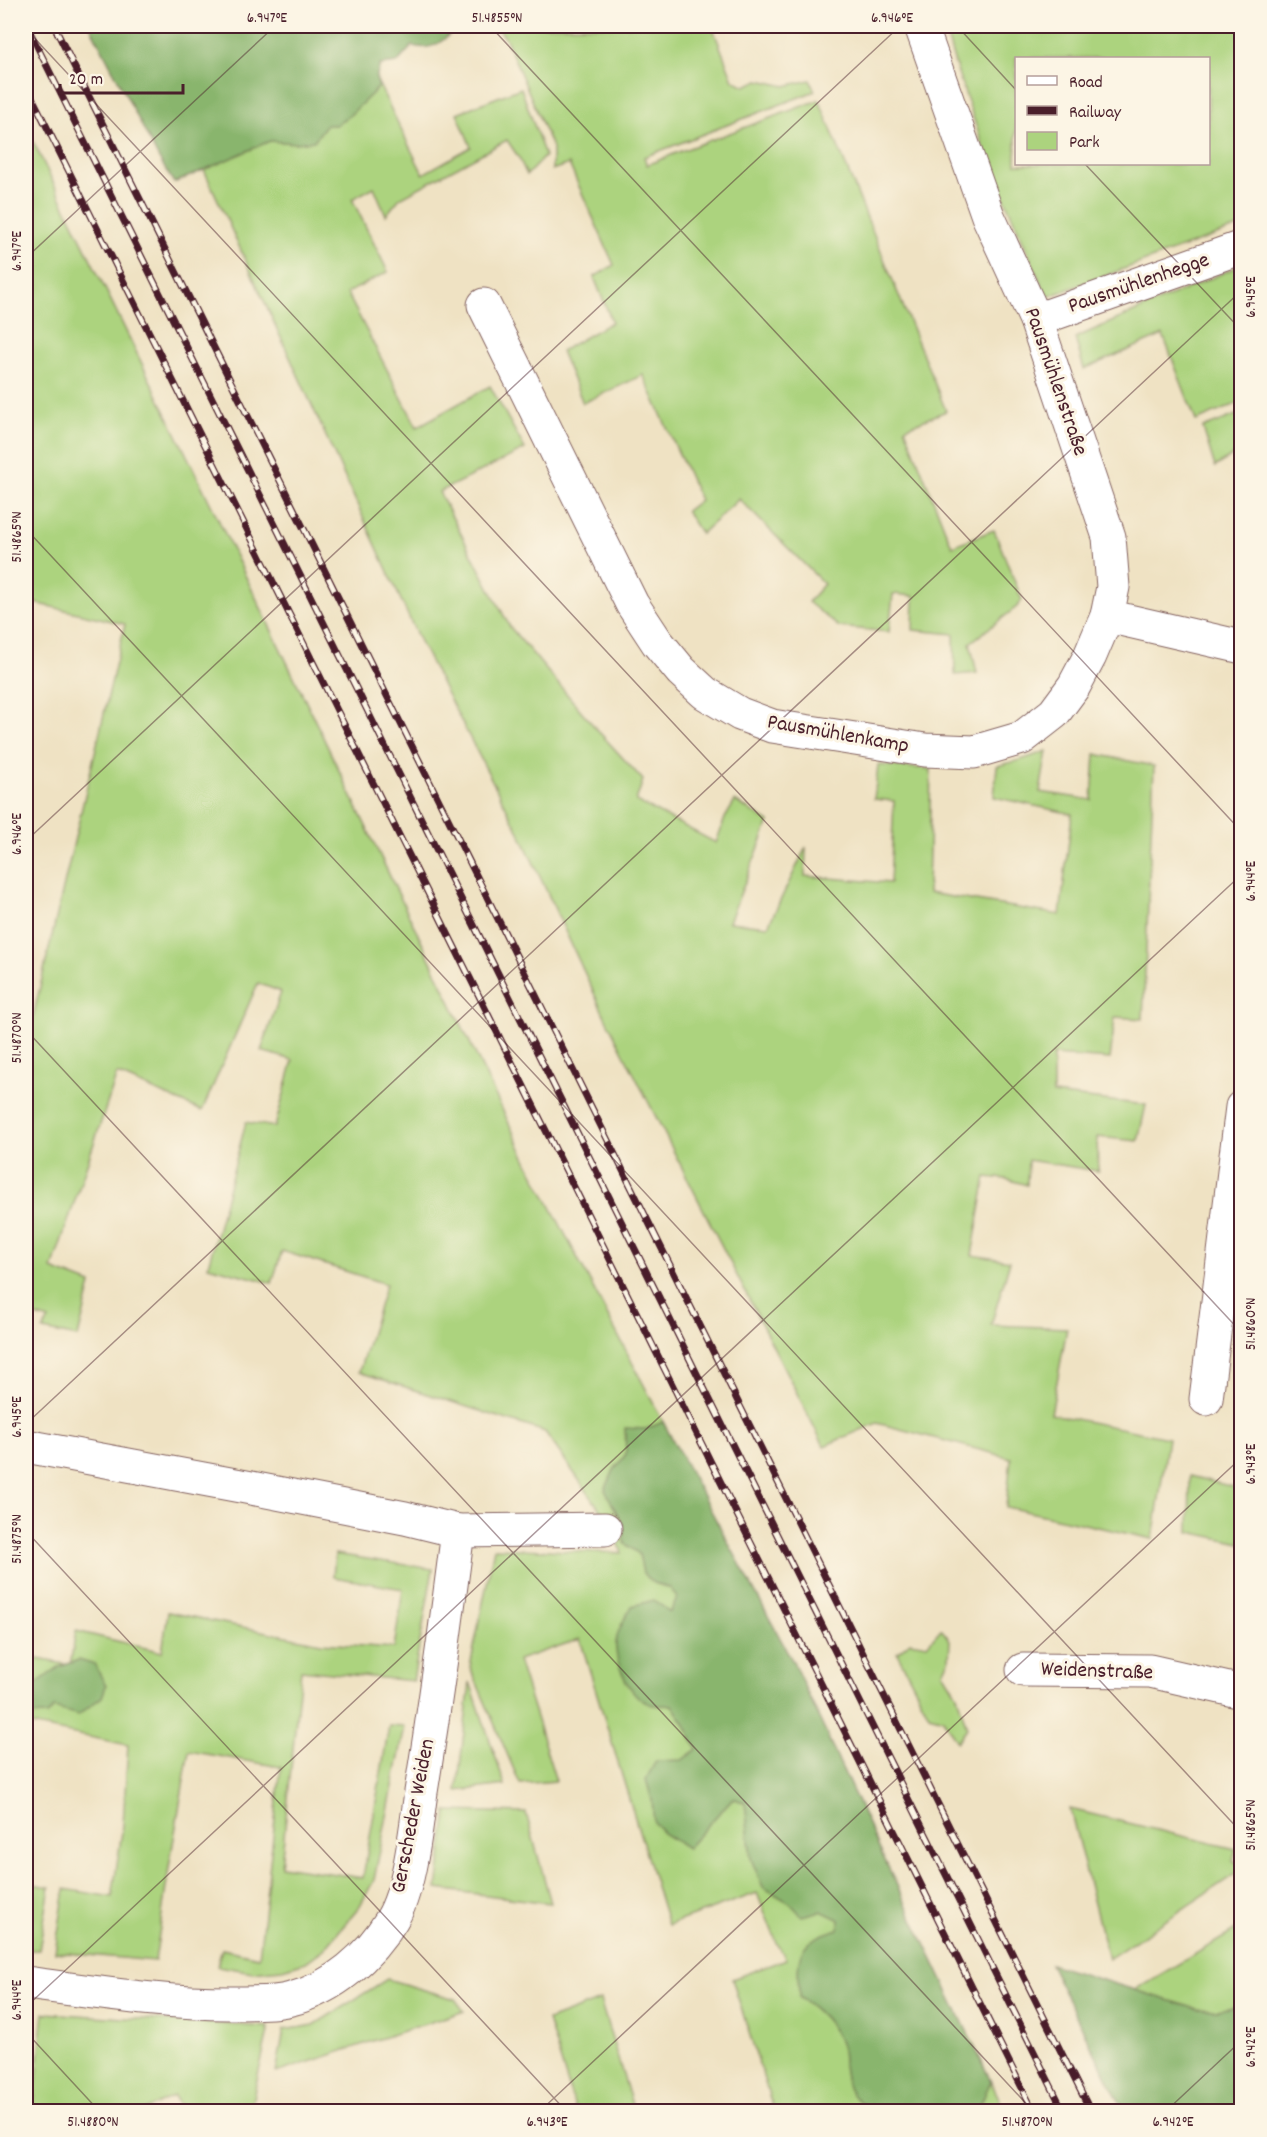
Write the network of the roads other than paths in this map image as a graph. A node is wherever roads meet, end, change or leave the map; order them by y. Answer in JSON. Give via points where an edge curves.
{"nodes":[{"id":1,"x":921,"y":26,"type":"edge"},
{"id":2,"x":1242,"y":247,"type":"edge"},
{"id":3,"x":484,"y":305,"type":"dead end"},
{"id":4,"x":1036,"y":320,"type":"junction"},
{"id":5,"x":1107,"y":616,"type":"junction"},
{"id":6,"x":1242,"y":647,"type":"edge"},
{"id":7,"x":1241,"y":1127,"type":"edge"},
{"id":8,"x":1206,"y":1399,"type":"dead end"},
{"id":9,"x":26,"y":1446,"type":"edge"},
{"id":10,"x":605,"y":1529,"type":"dead end"},
{"id":11,"x":458,"y":1532,"type":"junction"},
{"id":12,"x":1023,"y":1670,"type":"dead end"},
{"id":13,"x":1242,"y":1692,"type":"edge"},
{"id":14,"x":26,"y":1983,"type":"edge"}],
"edges":[{"from":1,"to":4,"type":"street","name":"Pausmühlenstraße","via":[[988,216]]},
{"from":2,"to":4,"type":"street","name":"Pausmühlenhegge"},
{"from":3,"to":5,"type":"street","name":"Pausmühlenkamp","via":[[632,603],[681,671],[705,693],[740,714],[772,726],[925,750],[974,752],[1022,738],[1054,713],[1074,687]]},
{"from":4,"to":5,"type":"street","name":"Pausmühlenstraße","via":[[1109,537],[1113,587]]},
{"from":5,"to":6,"type":"street"},
{"from":7,"to":8,"type":"street"},
{"from":9,"to":11,"type":"street","via":[[246,1486]]},
{"from":10,"to":11,"type":"street"},
{"from":11,"to":14,"type":"street","name":"Gerscheder Weiden","via":[[411,1857],[393,1918],[360,1959],[321,1988],[265,2003],[208,2004]]},
{"from":12,"to":13,"type":"street","name":"Weidenstraße","via":[[1150,1671]]}]}
